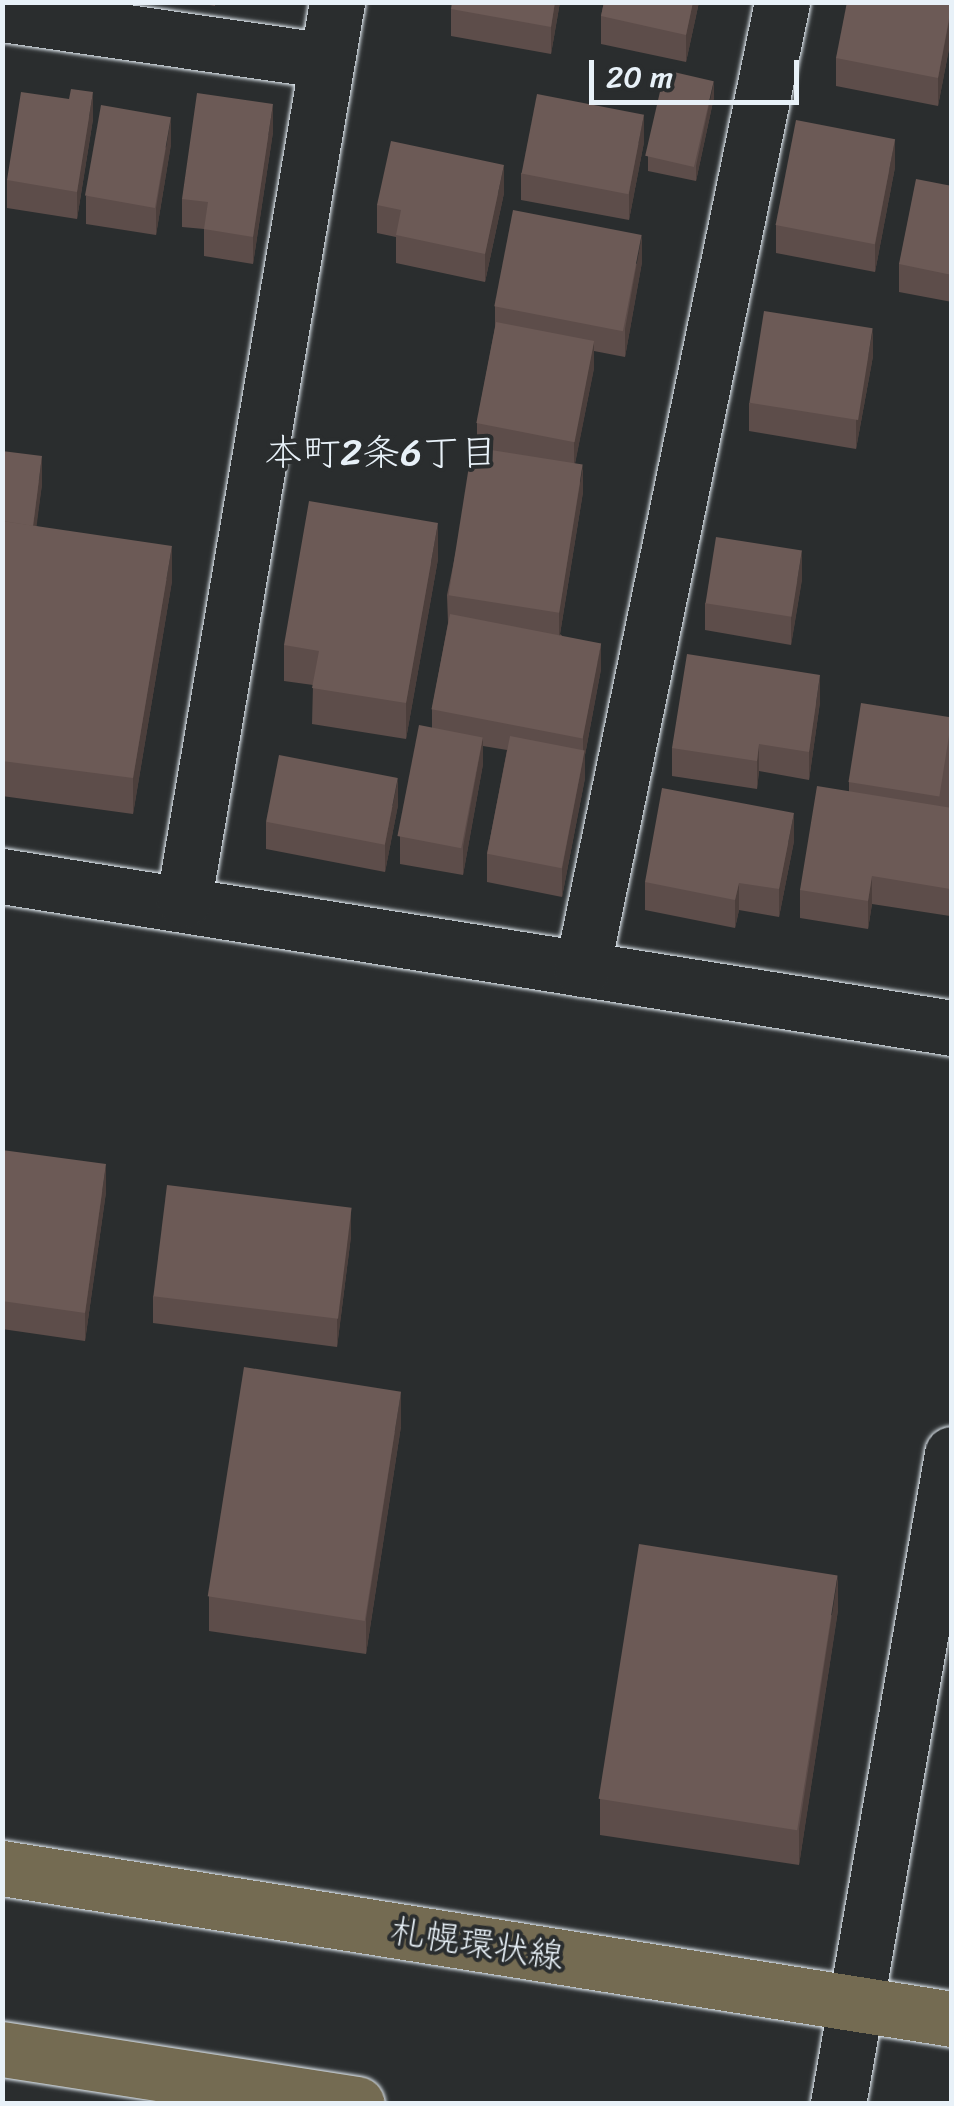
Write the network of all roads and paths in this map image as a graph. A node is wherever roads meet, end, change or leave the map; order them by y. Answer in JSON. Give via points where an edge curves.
{"nodes":[{"id":1,"x":337,"y":2,"type":"edge"},
{"id":2,"x":782,"y":2,"type":"edge"},
{"id":3,"x":2,"y":14,"type":"edge"},
{"id":4,"x":328,"y":61,"type":"junction"},
{"id":5,"x":2,"y":876,"type":"edge"},
{"id":6,"x":184,"y":899,"type":"junction"},
{"id":7,"x":582,"y":968,"type":"junction"},
{"id":8,"x":952,"y":1028,"type":"edge"},
{"id":9,"x":952,"y":1454,"type":"edge"},
{"id":10,"x":942,"y":1576,"type":"edge"},
{"id":11,"x":2,"y":1868,"type":"edge"},
{"id":12,"x":853,"y":2008,"type":"junction"},
{"id":13,"x":952,"y":2020,"type":"edge"},
{"id":14,"x":2,"y":2049,"type":"edge"},
{"id":15,"x":358,"y":2104,"type":"edge"},
{"id":16,"x":838,"y":2104,"type":"edge"}],
"edges":[{"from":1,"to":4,"type":"street"},
{"from":2,"to":7,"type":"street"},
{"from":3,"to":4,"type":"street"},
{"from":4,"to":6,"type":"street"},
{"from":5,"to":6,"type":"street"},
{"from":6,"to":7,"type":"street"},
{"from":7,"to":8,"type":"street"},
{"from":9,"to":10,"type":"street"},
{"from":10,"to":12,"type":"street"},
{"from":11,"to":12,"type":"main road","name":"札幌環状線"},
{"from":12,"to":13,"type":"main road","name":"札幌環状線"},
{"from":12,"to":16,"type":"street"},
{"from":14,"to":15,"type":"main road"}]}
